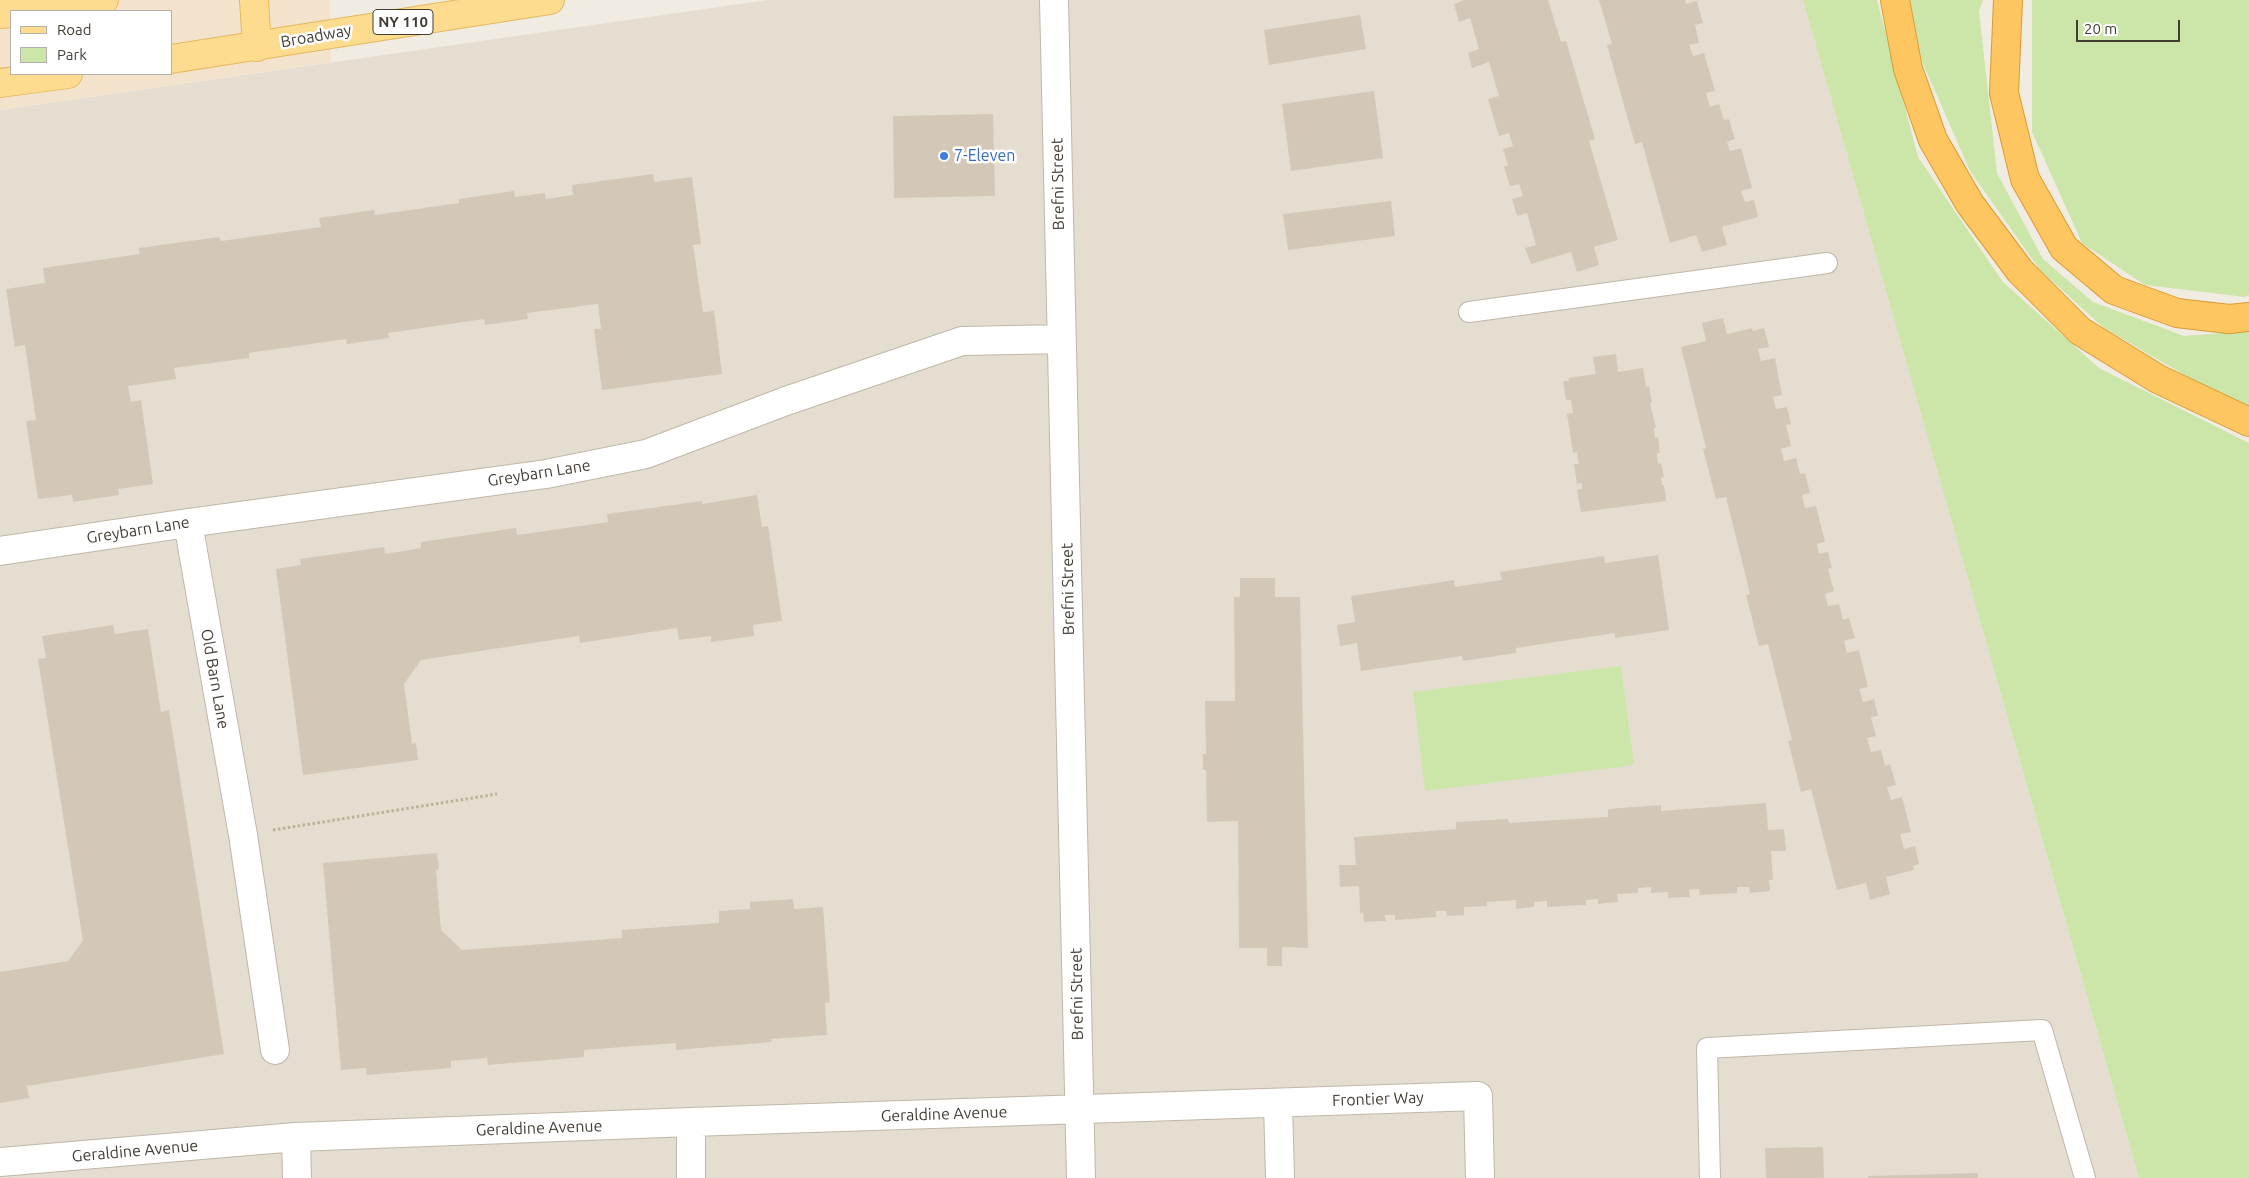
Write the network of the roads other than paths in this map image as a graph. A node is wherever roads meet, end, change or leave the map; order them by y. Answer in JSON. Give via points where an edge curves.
{"nodes":[{"id":1,"x":104,"y":0,"type":"edge"},
{"id":2,"x":254,"y":0,"type":"edge"},
{"id":3,"x":550,"y":0,"type":"edge"},
{"id":4,"x":1054,"y":0,"type":"edge"},
{"id":5,"x":1895,"y":0,"type":"edge"},
{"id":6,"x":2008,"y":0,"type":"edge"},
{"id":7,"x":31,"y":10,"type":"edge"},
{"id":8,"x":257,"y":47,"type":"junction"},
{"id":9,"x":172,"y":59,"type":"edge"},
{"id":10,"x":60,"y":75,"type":"edge"},
{"id":11,"x":0,"y":83,"type":"edge"},
{"id":12,"x":1827,"y":263,"type":"dead end"},
{"id":13,"x":1469,"y":312,"type":"dead end"},
{"id":14,"x":2249,"y":317,"type":"edge"},
{"id":15,"x":1062,"y":339,"type":"junction"},
{"id":16,"x":2249,"y":422,"type":"edge"},
{"id":17,"x":188,"y":523,"type":"junction"},
{"id":18,"x":0,"y":551,"type":"edge"},
{"id":19,"x":275,"y":1050,"type":"dead end"},
{"id":20,"x":1278,"y":1103,"type":"junction"},
{"id":21,"x":1080,"y":1109,"type":"junction"},
{"id":22,"x":691,"y":1122,"type":"junction"},
{"id":23,"x":296,"y":1137,"type":"junction"},
{"id":24,"x":0,"y":1162,"type":"edge"},
{"id":25,"x":297,"y":1178,"type":"edge"},
{"id":26,"x":692,"y":1178,"type":"edge"},
{"id":27,"x":1081,"y":1178,"type":"edge"},
{"id":28,"x":1280,"y":1178,"type":"edge"},
{"id":29,"x":1480,"y":1178,"type":"edge"},
{"id":30,"x":1710,"y":1178,"type":"edge"},
{"id":31,"x":2085,"y":1178,"type":"edge"}],
"edges":[{"from":1,"to":7,"type":"main road"},
{"from":2,"to":8,"type":"main road"},
{"from":3,"to":8,"type":"main road","name":"Broadway","number":"NY 110"},
{"from":4,"to":15,"type":"street","name":"Brefni Street"},
{"from":5,"to":16,"type":"highway","via":[[1908,69],[1933,140],[1970,204],[2020,271],[2080,331],[2158,379]]},
{"from":6,"to":14,"type":"highway","via":[[2004,93],[2026,179],[2064,248],[2114,290],[2177,313],[2229,319]]},
{"from":8,"to":9,"type":"main road","name":"Broadway","number":"NY 110"},
{"from":10,"to":11,"type":"main road"},
{"from":12,"to":13,"type":"lane"},
{"from":15,"to":17,"type":"street","name":"Greybarn Lane","via":[[962,341],[786,401],[646,454],[546,474]]},
{"from":15,"to":21,"type":"street","name":"Brefni Street"},
{"from":17,"to":18,"type":"street","name":"Greybarn Lane"},
{"from":17,"to":19,"type":"street","name":"Old Barn Lane","via":[[243,835]]},
{"from":20,"to":21,"type":"street","name":"Frontier Way"},
{"from":20,"to":28,"type":"street"},
{"from":20,"to":29,"type":"street","name":"Frontier Way","via":[[1478,1096]]},
{"from":21,"to":22,"type":"street","name":"Geraldine Avenue"},
{"from":21,"to":27,"type":"street","name":"Brefni Street"},
{"from":22,"to":23,"type":"street","name":"Geraldine Avenue"},
{"from":22,"to":26,"type":"street"},
{"from":23,"to":24,"type":"street","name":"Geraldine Avenue"},
{"from":23,"to":25,"type":"street"},
{"from":30,"to":31,"type":"lane","via":[[1707,1048],[2042,1030]]}]}
